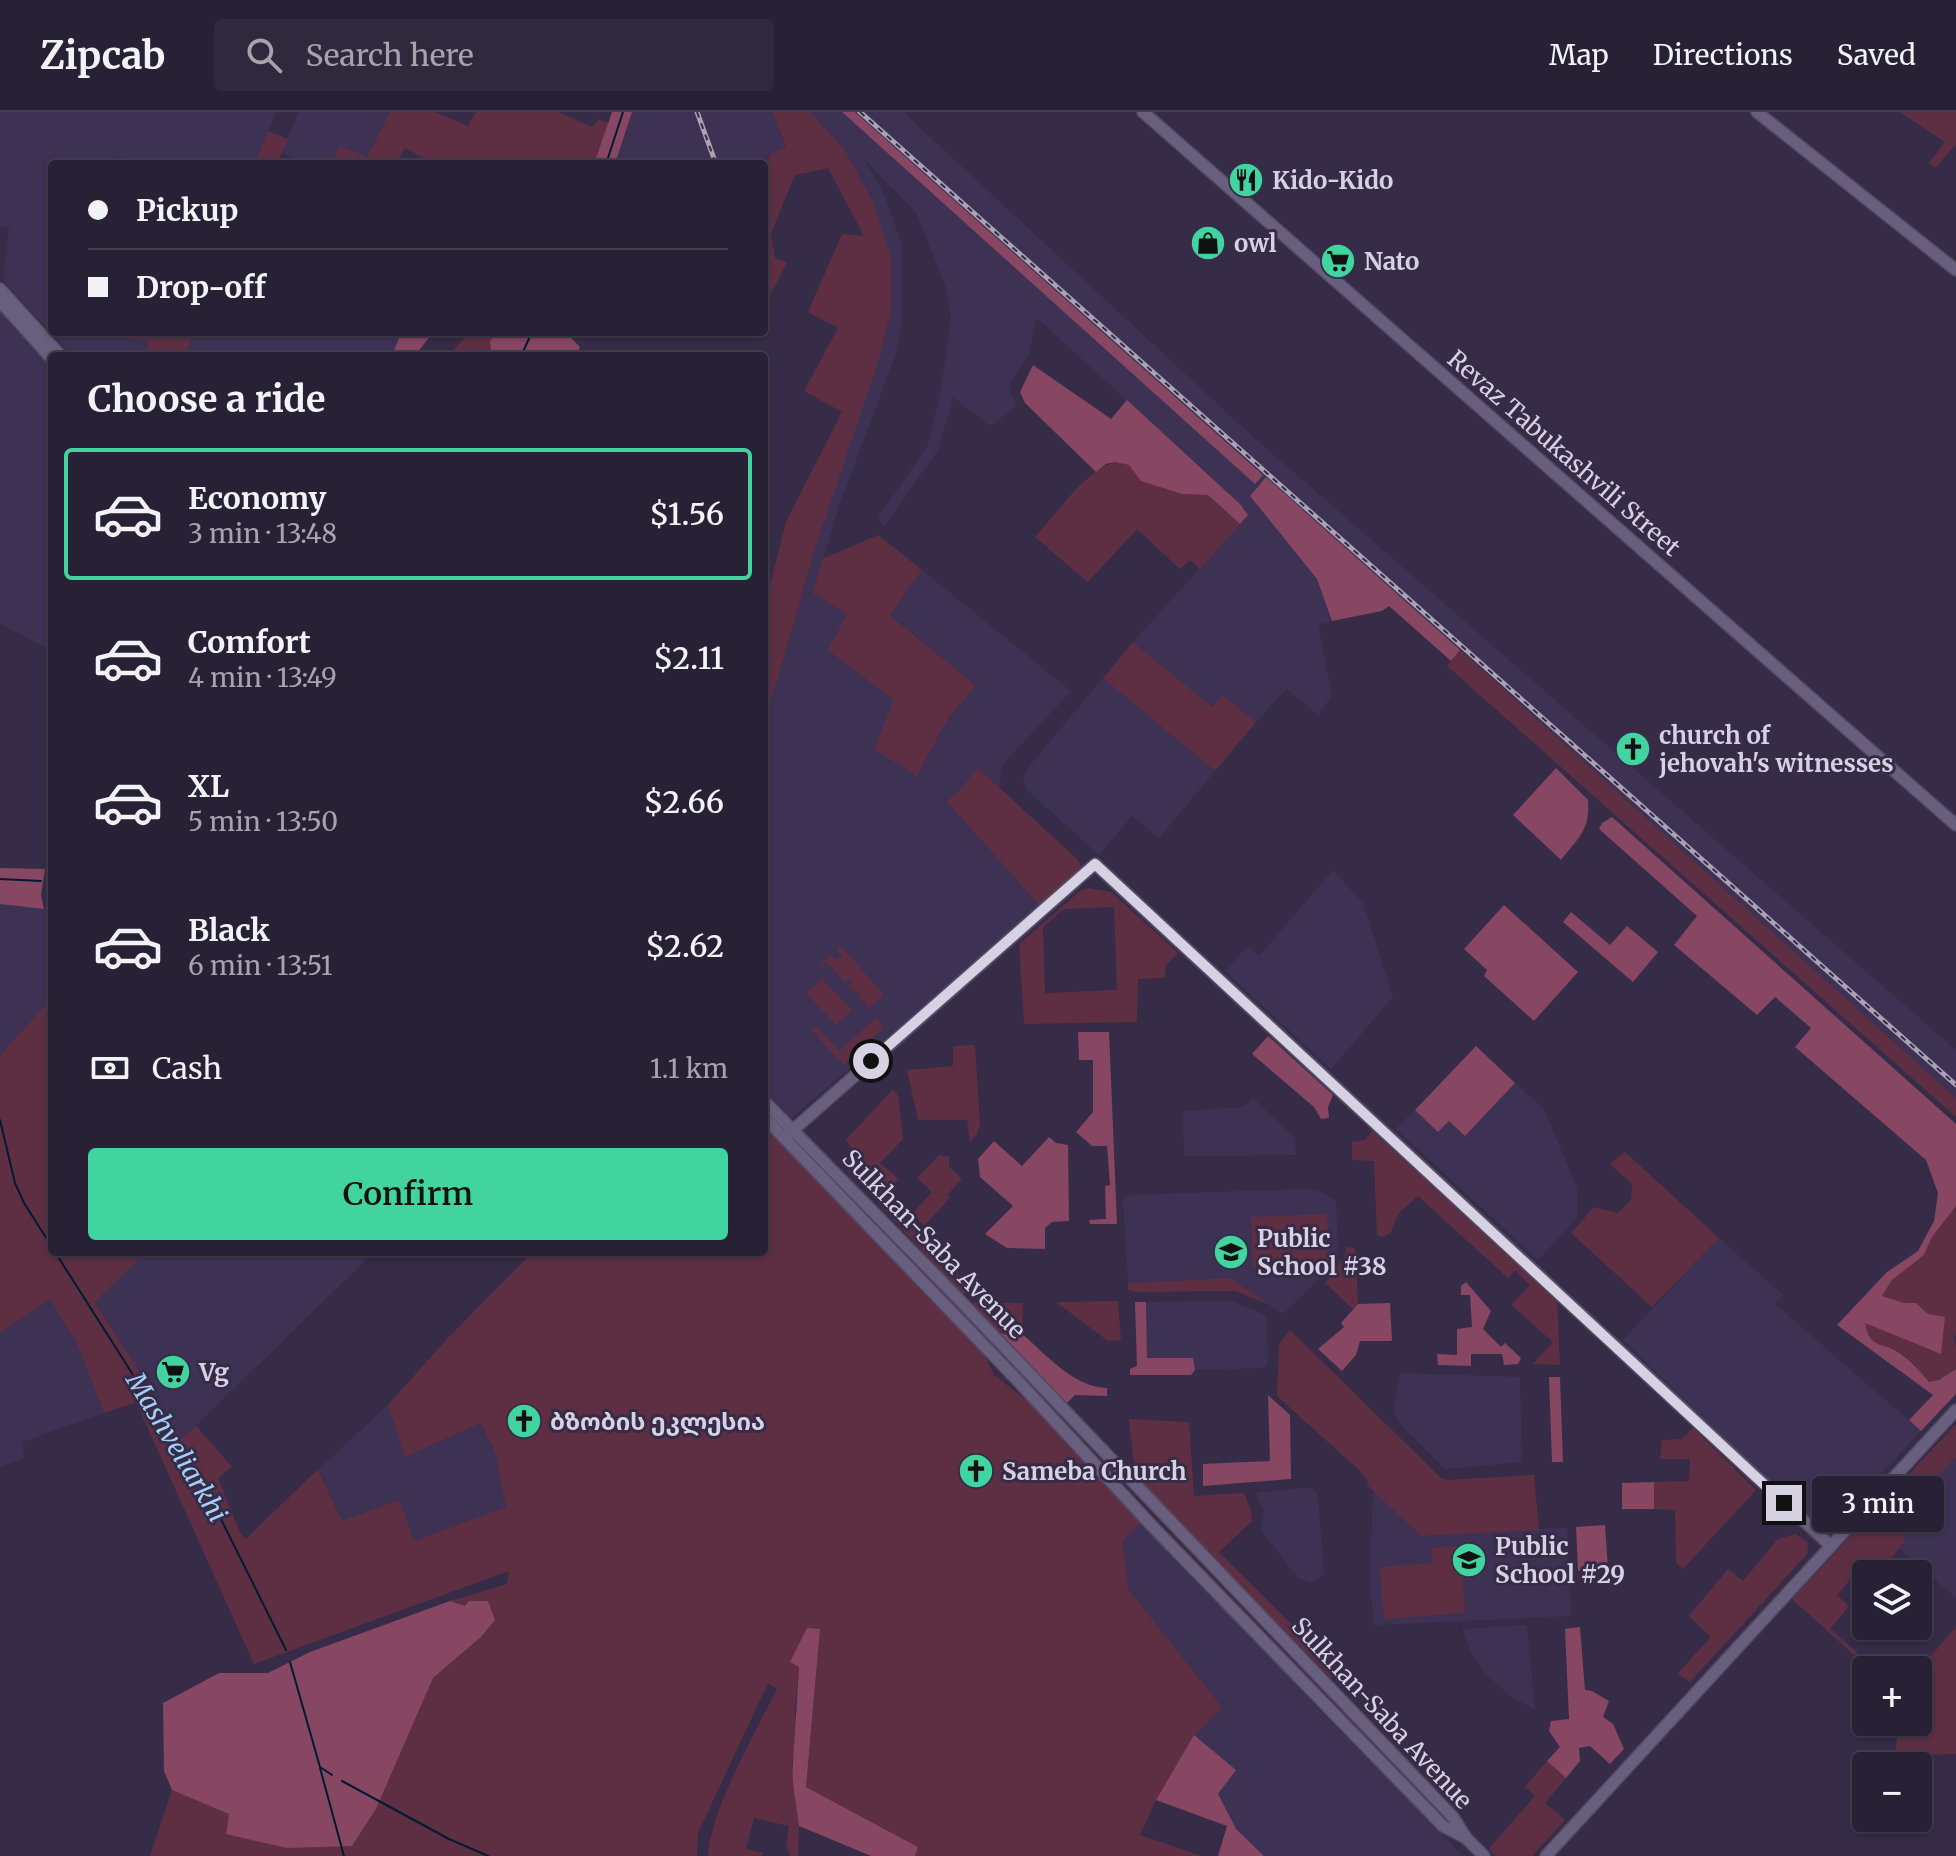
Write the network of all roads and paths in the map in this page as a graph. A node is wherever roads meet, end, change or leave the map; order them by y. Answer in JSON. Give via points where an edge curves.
{"nodes":[{"id":1,"x":1143,"y":112,"type":"edge"},
{"id":2,"x":1757,"y":112,"type":"edge"},
{"id":3,"x":1956,"y":270,"type":"edge"},
{"id":4,"x":0,"y":289,"type":"edge"},
{"id":5,"x":0,"y":301,"type":"edge"},
{"id":6,"x":57,"y":352,"type":"edge"},
{"id":7,"x":48,"y":355,"type":"edge"},
{"id":8,"x":1956,"y":825,"type":"edge"},
{"id":9,"x":768,"y":1106,"type":"edge"},
{"id":10,"x":768,"y":1120,"type":"edge"},
{"id":11,"x":788,"y":1134,"type":"junction"},
{"id":12,"x":1956,"y":1410,"type":"edge"},
{"id":13,"x":1831,"y":1546,"type":"junction"},
{"id":14,"x":1484,"y":1856,"type":"edge"},
{"id":15,"x":1546,"y":1856,"type":"edge"}],
"edges":[{"from":1,"to":8,"type":"main road","name":"Revaz Tabukashvili Street"},
{"from":2,"to":3,"type":"main road"},
{"from":4,"to":6,"type":"main road"},
{"from":5,"to":7,"type":"main road"},
{"from":9,"to":11,"type":"main road","name":"Sulkhan-Saba Avenue"},
{"from":10,"to":11,"type":"main road","name":"Sulkhan-Saba Avenue"},
{"from":11,"to":13,"type":"main road","via":[[1095,864]]},
{"from":11,"to":14,"type":"main road","name":"Sulkhan-Saba Avenue","via":[[959,1299],[1453,1817]]},
{"from":12,"to":13,"type":"main road"},
{"from":13,"to":15,"type":"main road"}]}
